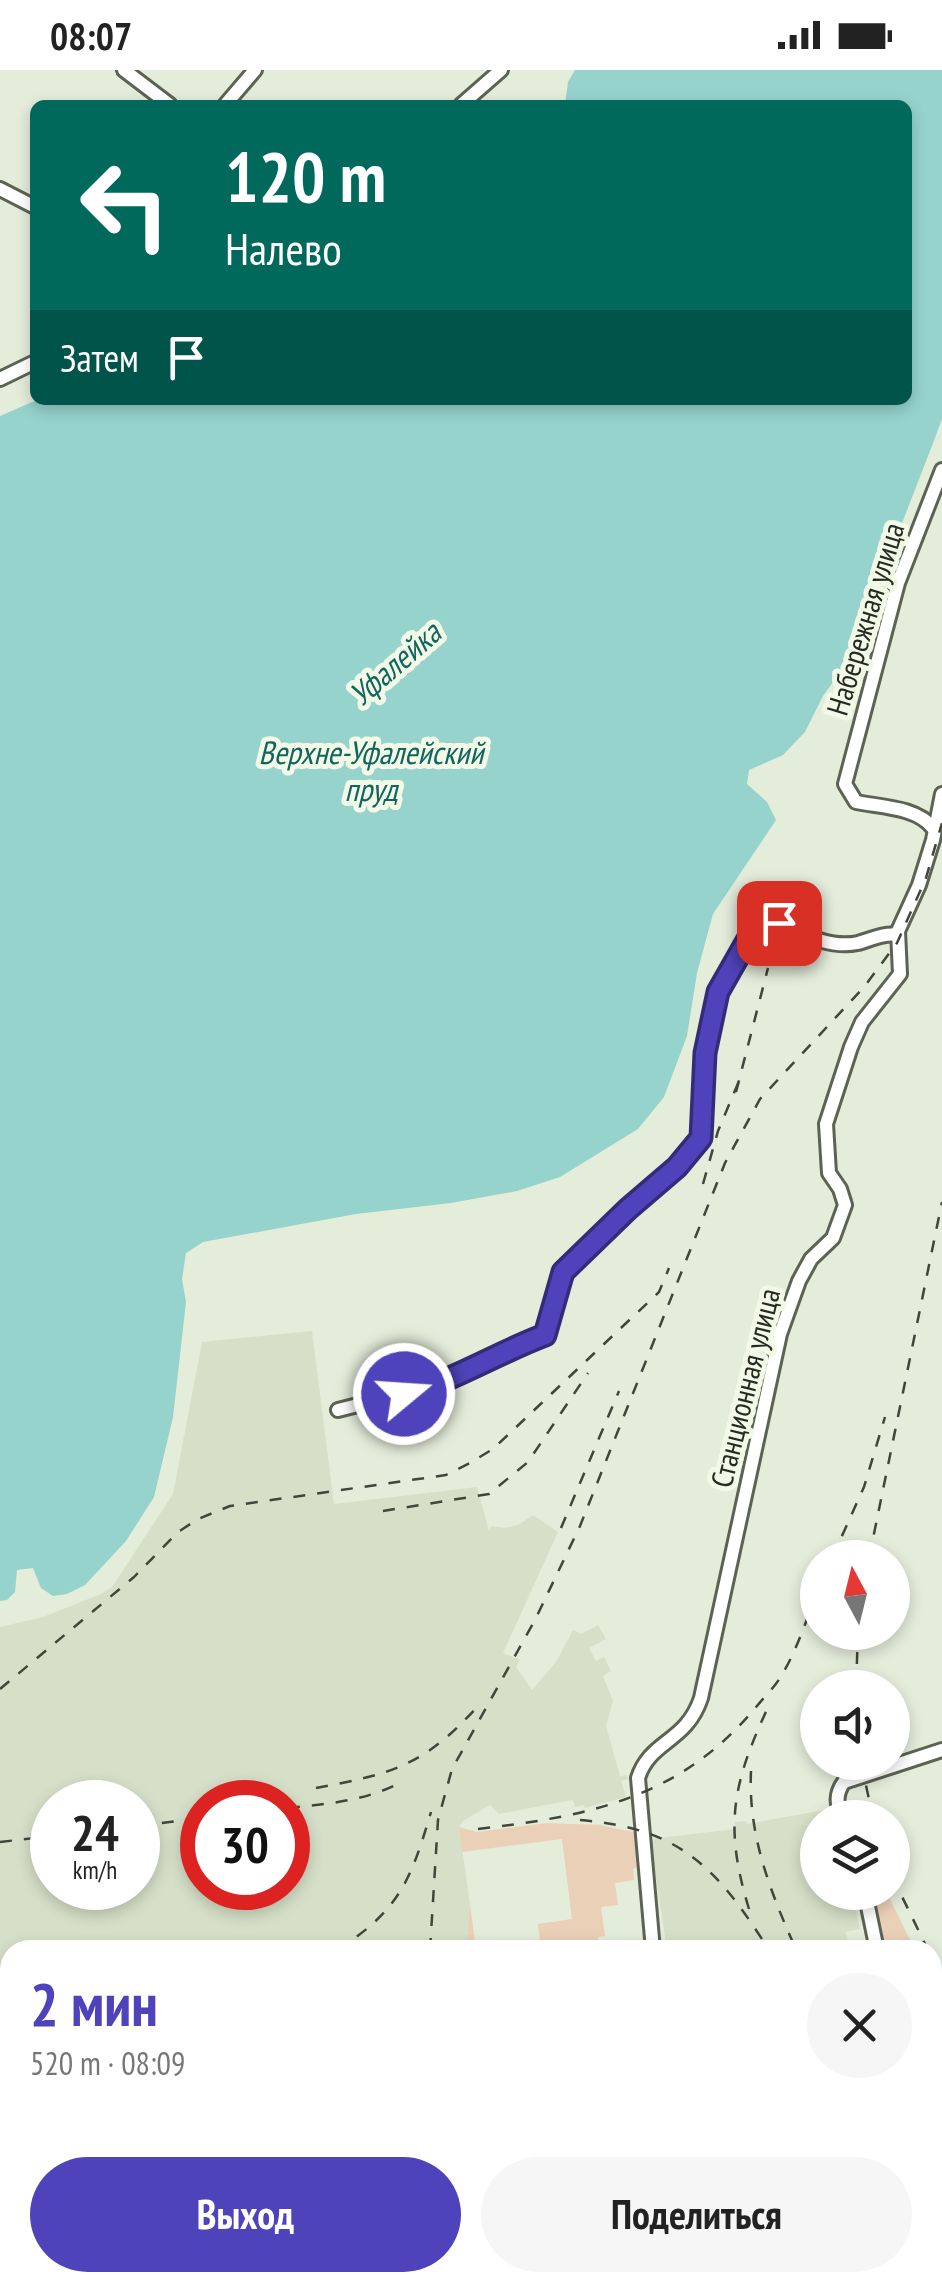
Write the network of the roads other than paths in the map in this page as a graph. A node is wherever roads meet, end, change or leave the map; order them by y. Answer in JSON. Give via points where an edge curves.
{"nodes":[{"id":1,"x":124,"y":70,"type":"edge"},
{"id":2,"x":255,"y":70,"type":"edge"},
{"id":3,"x":501,"y":70,"type":"edge"},
{"id":4,"x":163,"y":100,"type":"edge"},
{"id":5,"x":229,"y":100,"type":"edge"},
{"id":6,"x":468,"y":100,"type":"edge"},
{"id":7,"x":0,"y":189,"type":"edge"},
{"id":8,"x":30,"y":204,"type":"edge"},
{"id":9,"x":30,"y":364,"type":"edge"},
{"id":10,"x":0,"y":378,"type":"edge"},
{"id":11,"x":942,"y":470,"type":"edge"},
{"id":12,"x":942,"y":794,"type":"edge"},
{"id":13,"x":934,"y":828,"type":"junction"},
{"id":14,"x":898,"y":935,"type":"junction"},
{"id":15,"x":338,"y":1410,"type":"dead end"},
{"id":16,"x":942,"y":1750,"type":"edge"},
{"id":17,"x":836,"y":1800,"type":"edge"},
{"id":18,"x":869,"y":1910,"type":"edge"},
{"id":19,"x":651,"y":1940,"type":"edge"},
{"id":20,"x":875,"y":1940,"type":"edge"}],
"edges":[{"from":1,"to":4,"type":"street"},
{"from":2,"to":5,"type":"street"},
{"from":3,"to":6,"type":"street"},
{"from":7,"to":8,"type":"street"},
{"from":9,"to":10,"type":"street"},
{"from":11,"to":13,"type":"street","name":"Набережная улица","via":[[898,582],[844,784],[856,802],[926,818]]},
{"from":12,"to":13,"type":"street","name":"Станционная улица"},
{"from":13,"to":14,"type":"street","name":"Станционная улица"},
{"from":14,"to":15,"type":"street","via":[[822,942],[779,923],[751,934],[718,992],[705,1053],[701,1138],[563,1272],[545,1335],[437,1385]]},
{"from":14,"to":19,"type":"street","name":"Станционная улица","via":[[900,974],[862,1022],[826,1124],[829,1174],[845,1206],[833,1238],[798,1281],[780,1334],[702,1698],[688,1726],[649,1755],[638,1778]]},
{"from":16,"to":17,"type":"street","via":[[855,1776]]},
{"from":18,"to":20,"type":"street"}]}
